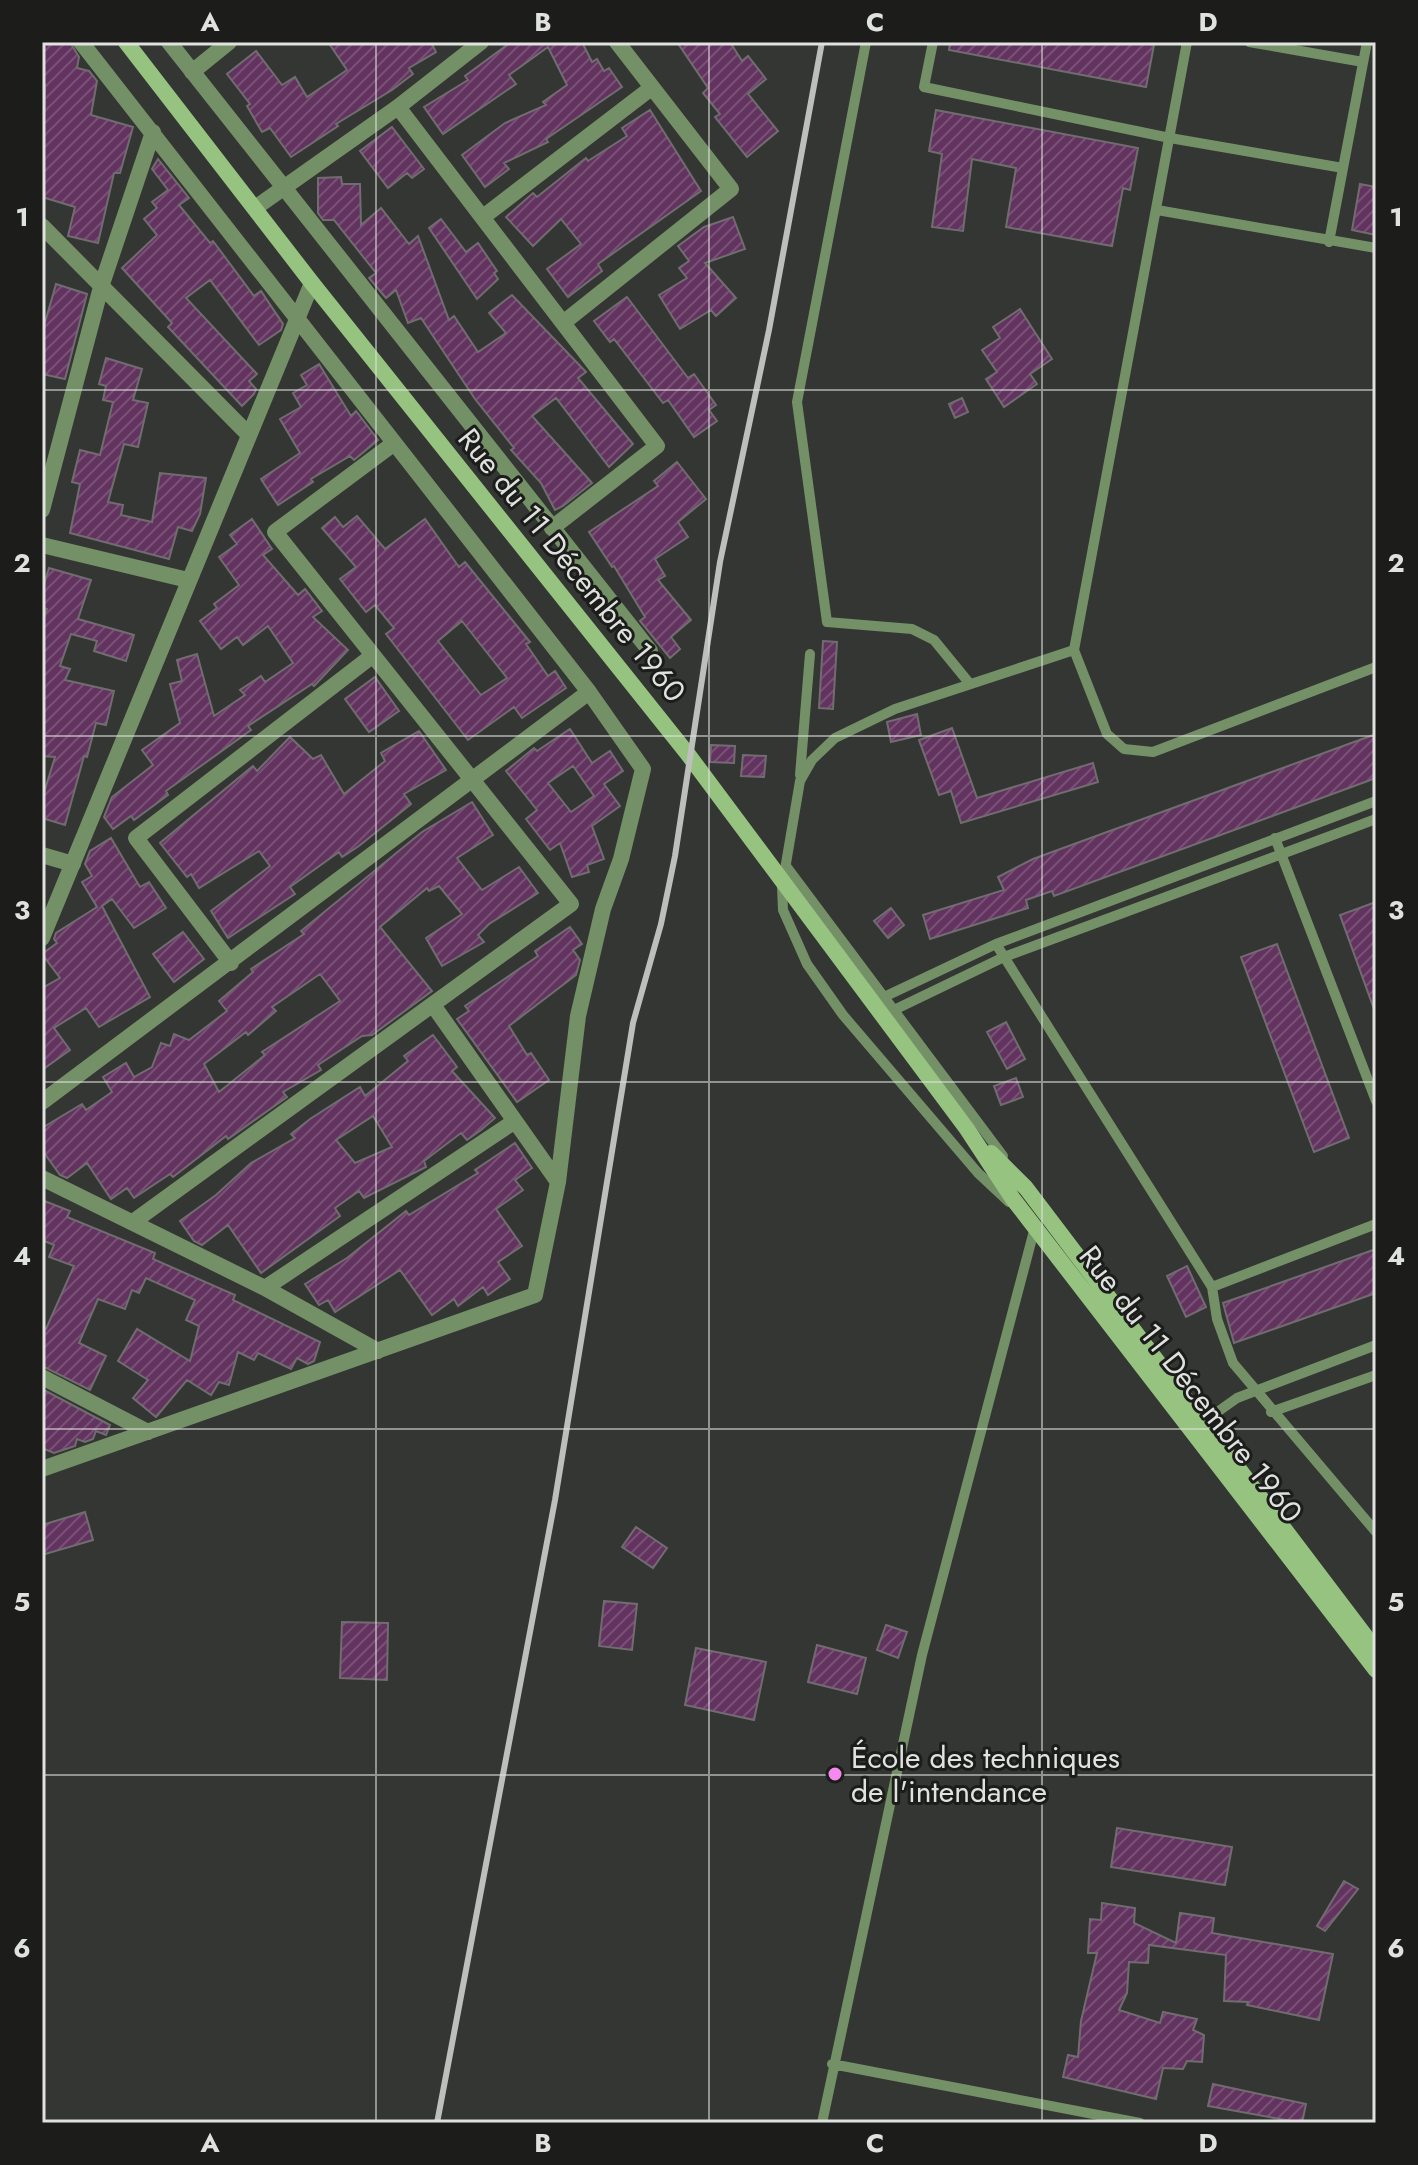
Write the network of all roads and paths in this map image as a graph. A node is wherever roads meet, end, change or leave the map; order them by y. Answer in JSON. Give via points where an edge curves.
{"nodes":[{"id":1,"x":81,"y":42,"type":"edge"},
{"id":2,"x":126,"y":42,"type":"edge"},
{"id":3,"x":169,"y":42,"type":"edge"},
{"id":4,"x":229,"y":42,"type":"edge"},
{"id":5,"x":481,"y":42,"type":"edge"},
{"id":6,"x":617,"y":42,"type":"edge"},
{"id":7,"x":866,"y":42,"type":"edge"},
{"id":8,"x":933,"y":42,"type":"edge"},
{"id":9,"x":1187,"y":42,"type":"edge"},
{"id":10,"x":1249,"y":42,"type":"edge"},
{"id":11,"x":1367,"y":42,"type":"edge"},
{"id":12,"x":1363,"y":62,"type":"junction"},
{"id":13,"x":192,"y":72,"type":"junction"},
{"id":14,"x":650,"y":89,"type":"junction"},
{"id":15,"x":398,"y":107,"type":"junction"},
{"id":16,"x":153,"y":132,"type":"junction"},
{"id":17,"x":1170,"y":138,"type":"junction"},
{"id":18,"x":1343,"y":168,"type":"junction"},
{"id":19,"x":283,"y":187,"type":"junction"},
{"id":20,"x":255,"y":208,"type":"junction"},
{"id":21,"x":1157,"y":210,"type":"junction"},
{"id":22,"x":483,"y":217,"type":"junction"},
{"id":23,"x":42,"y":226,"type":"edge"},
{"id":24,"x":1329,"y":242,"type":"junction"},
{"id":25,"x":1376,"y":248,"type":"edge"},
{"id":26,"x":312,"y":283,"type":"junction"},
{"id":27,"x":101,"y":287,"type":"junction"},
{"id":28,"x":297,"y":319,"type":"junction"},
{"id":29,"x":563,"y":323,"type":"junction"},
{"id":30,"x":249,"y":435,"type":"junction"},
{"id":31,"x":393,"y":444,"type":"junction"},
{"id":32,"x":42,"y":510,"type":"edge"},
{"id":33,"x":552,"y":528,"type":"junction"},
{"id":34,"x":42,"y":545,"type":"edge"},
{"id":35,"x":188,"y":580,"type":"junction"},
{"id":36,"x":1074,"y":650,"type":"junction"},
{"id":37,"x":650,"y":651,"type":"dead end"},
{"id":38,"x":810,"y":654,"type":"dead end"},
{"id":39,"x":372,"y":656,"type":"junction"},
{"id":40,"x":1376,"y":667,"type":"edge"},
{"id":41,"x":970,"y":684,"type":"junction"},
{"id":42,"x":589,"y":692,"type":"junction"},
{"id":43,"x":472,"y":779,"type":"junction"},
{"id":44,"x":800,"y":781,"type":"junction"},
{"id":45,"x":1376,"y":801,"type":"edge"},
{"id":46,"x":1376,"y":819,"type":"edge"},
{"id":47,"x":1275,"y":838,"type":"junction"},
{"id":48,"x":1281,"y":854,"type":"junction"},
{"id":49,"x":42,"y":855,"type":"edge"},
{"id":50,"x":73,"y":864,"type":"junction"},
{"id":51,"x":786,"y":866,"type":"junction"},
{"id":52,"x":42,"y":938,"type":"edge"},
{"id":53,"x":996,"y":944,"type":"junction"},
{"id":54,"x":1004,"y":957,"type":"junction"},
{"id":55,"x":231,"y":963,"type":"junction"},
{"id":56,"x":884,"y":997,"type":"junction"},
{"id":57,"x":433,"y":1005,"type":"junction"},
{"id":58,"x":894,"y":1010,"type":"junction"},
{"id":59,"x":1376,"y":1101,"type":"edge"},
{"id":60,"x":42,"y":1102,"type":"edge"},
{"id":61,"x":515,"y":1121,"type":"junction"},
{"id":62,"x":967,"y":1129,"type":"junction"},
{"id":63,"x":42,"y":1178,"type":"edge"},
{"id":64,"x":558,"y":1182,"type":"junction"},
{"id":65,"x":1026,"y":1188,"type":"junction"},
{"id":66,"x":133,"y":1222,"type":"junction"},
{"id":67,"x":1376,"y":1224,"type":"edge"},
{"id":68,"x":1036,"y":1229,"type":"junction"},
{"id":69,"x":1212,"y":1287,"type":"junction"},
{"id":70,"x":265,"y":1288,"type":"junction"},
{"id":71,"x":1376,"y":1345,"type":"edge"},
{"id":72,"x":378,"y":1351,"type":"junction"},
{"id":73,"x":1376,"y":1375,"type":"edge"},
{"id":74,"x":42,"y":1377,"type":"edge"},
{"id":75,"x":1254,"y":1392,"type":"junction"},
{"id":76,"x":1271,"y":1412,"type":"junction"},
{"id":77,"x":1202,"y":1423,"type":"junction"},
{"id":78,"x":148,"y":1432,"type":"junction"},
{"id":79,"x":42,"y":1469,"type":"edge"},
{"id":80,"x":1376,"y":1532,"type":"edge"},
{"id":81,"x":1376,"y":1650,"type":"edge"},
{"id":82,"x":1376,"y":1670,"type":"edge"},
{"id":83,"x":832,"y":2064,"type":"junction"},
{"id":84,"x":822,"y":2123,"type":"edge"},
{"id":85,"x":1140,"y":2123,"type":"edge"}],
"edges":[{"from":1,"to":16,"type":"street"},
{"from":2,"to":20,"type":"main road","name":"Rue du 11 Décembre 1960"},
{"from":3,"to":13,"type":"street"},
{"from":4,"to":13,"type":"street"},
{"from":5,"to":15,"type":"street"},
{"from":6,"to":14,"type":"street"},
{"from":7,"to":41,"type":"lane","via":[[797,402],[827,622],[912,629],[934,640]]},
{"from":8,"to":17,"type":"lane","via":[[924,87]]},
{"from":9,"to":17,"type":"lane"},
{"from":10,"to":12,"type":"lane"},
{"from":11,"to":12,"type":"lane"},
{"from":12,"to":18,"type":"lane"},
{"from":13,"to":19,"type":"street"},
{"from":14,"to":22,"type":"street"},
{"from":14,"to":29,"type":"street","via":[[731,189]]},
{"from":15,"to":19,"type":"street"},
{"from":15,"to":22,"type":"street"},
{"from":16,"to":27,"type":"street"},
{"from":16,"to":28,"type":"street"},
{"from":17,"to":18,"type":"lane"},
{"from":17,"to":21,"type":"lane"},
{"from":18,"to":24,"type":"lane"},
{"from":19,"to":20,"type":"street"},
{"from":19,"to":33,"type":"street"},
{"from":20,"to":26,"type":"main road","name":"Rue du 11 Décembre 1960"},
{"from":21,"to":24,"type":"lane"},
{"from":21,"to":36,"type":"lane"},
{"from":22,"to":29,"type":"street"},
{"from":23,"to":27,"type":"street"},
{"from":24,"to":25,"type":"lane"},
{"from":26,"to":28,"type":"street"},
{"from":26,"to":62,"type":"main road","name":"Rue du 11 Décembre 1960","via":[[687,753]]},
{"from":27,"to":30,"type":"street"},
{"from":27,"to":32,"type":"street"},
{"from":28,"to":30,"type":"street"},
{"from":28,"to":31,"type":"street"},
{"from":29,"to":33,"type":"street","via":[[657,446]]},
{"from":30,"to":35,"type":"street"},
{"from":31,"to":39,"type":"street","via":[[275,532]]},
{"from":31,"to":42,"type":"street"},
{"from":33,"to":37,"type":"street"},
{"from":34,"to":35,"type":"street"},
{"from":35,"to":50,"type":"street"},
{"from":36,"to":40,"type":"lane","via":[[1107,734],[1124,749],[1153,752]]},
{"from":36,"to":41,"type":"lane"},
{"from":38,"to":44,"type":"lane"},
{"from":39,"to":43,"type":"street"},
{"from":39,"to":55,"type":"street","via":[[136,838]]},
{"from":41,"to":44,"type":"lane","via":[[859,724],[812,760]]},
{"from":42,"to":43,"type":"street"},
{"from":42,"to":64,"type":"street","via":[[643,769],[578,1016]]},
{"from":43,"to":55,"type":"street"},
{"from":43,"to":57,"type":"street","via":[[571,904]]},
{"from":44,"to":51,"type":"lane"},
{"from":45,"to":47,"type":"lane"},
{"from":46,"to":48,"type":"lane"},
{"from":47,"to":48,"type":"lane"},
{"from":47,"to":53,"type":"lane"},
{"from":48,"to":54,"type":"lane"},
{"from":48,"to":59,"type":"lane"},
{"from":49,"to":50,"type":"street"},
{"from":50,"to":52,"type":"street"},
{"from":51,"to":56,"type":"lane"},
{"from":51,"to":68,"type":"lane","via":[[783,910],[807,964],[843,1015],[978,1173]]},
{"from":53,"to":54,"type":"lane"},
{"from":53,"to":56,"type":"lane"},
{"from":54,"to":58,"type":"lane"},
{"from":54,"to":69,"type":"lane"},
{"from":55,"to":60,"type":"street"},
{"from":56,"to":58,"type":"lane"},
{"from":57,"to":61,"type":"street"},
{"from":57,"to":66,"type":"street"},
{"from":58,"to":65,"type":"lane"},
{"from":61,"to":64,"type":"street"},
{"from":61,"to":70,"type":"street"},
{"from":62,"to":65,"type":"main road","name":"Rue du 11 Décembre 1960"},
{"from":62,"to":68,"type":"main road","name":"Rue du 11 Décembre 1960"},
{"from":63,"to":66,"type":"street"},
{"from":64,"to":72,"type":"street","via":[[535,1295]]},
{"from":65,"to":77,"type":"main road","name":"Rue du 11 Décembre 1960"},
{"from":66,"to":70,"type":"street"},
{"from":67,"to":69,"type":"lane"},
{"from":68,"to":82,"type":"main road","name":"Rue du 11 Décembre 1960"},
{"from":68,"to":83,"type":"lane","via":[[922,1655]]},
{"from":69,"to":75,"type":"lane","via":[[1233,1363]]},
{"from":70,"to":72,"type":"street"},
{"from":71,"to":75,"type":"lane"},
{"from":72,"to":78,"type":"street"},
{"from":73,"to":76,"type":"lane"},
{"from":74,"to":78,"type":"street"},
{"from":75,"to":76,"type":"lane"},
{"from":75,"to":77,"type":"lane"},
{"from":76,"to":80,"type":"lane"},
{"from":77,"to":81,"type":"main road","name":"Rue du 11 Décembre 1960"},
{"from":78,"to":79,"type":"street"},
{"from":83,"to":84,"type":"lane"},
{"from":83,"to":85,"type":"lane"}]}
